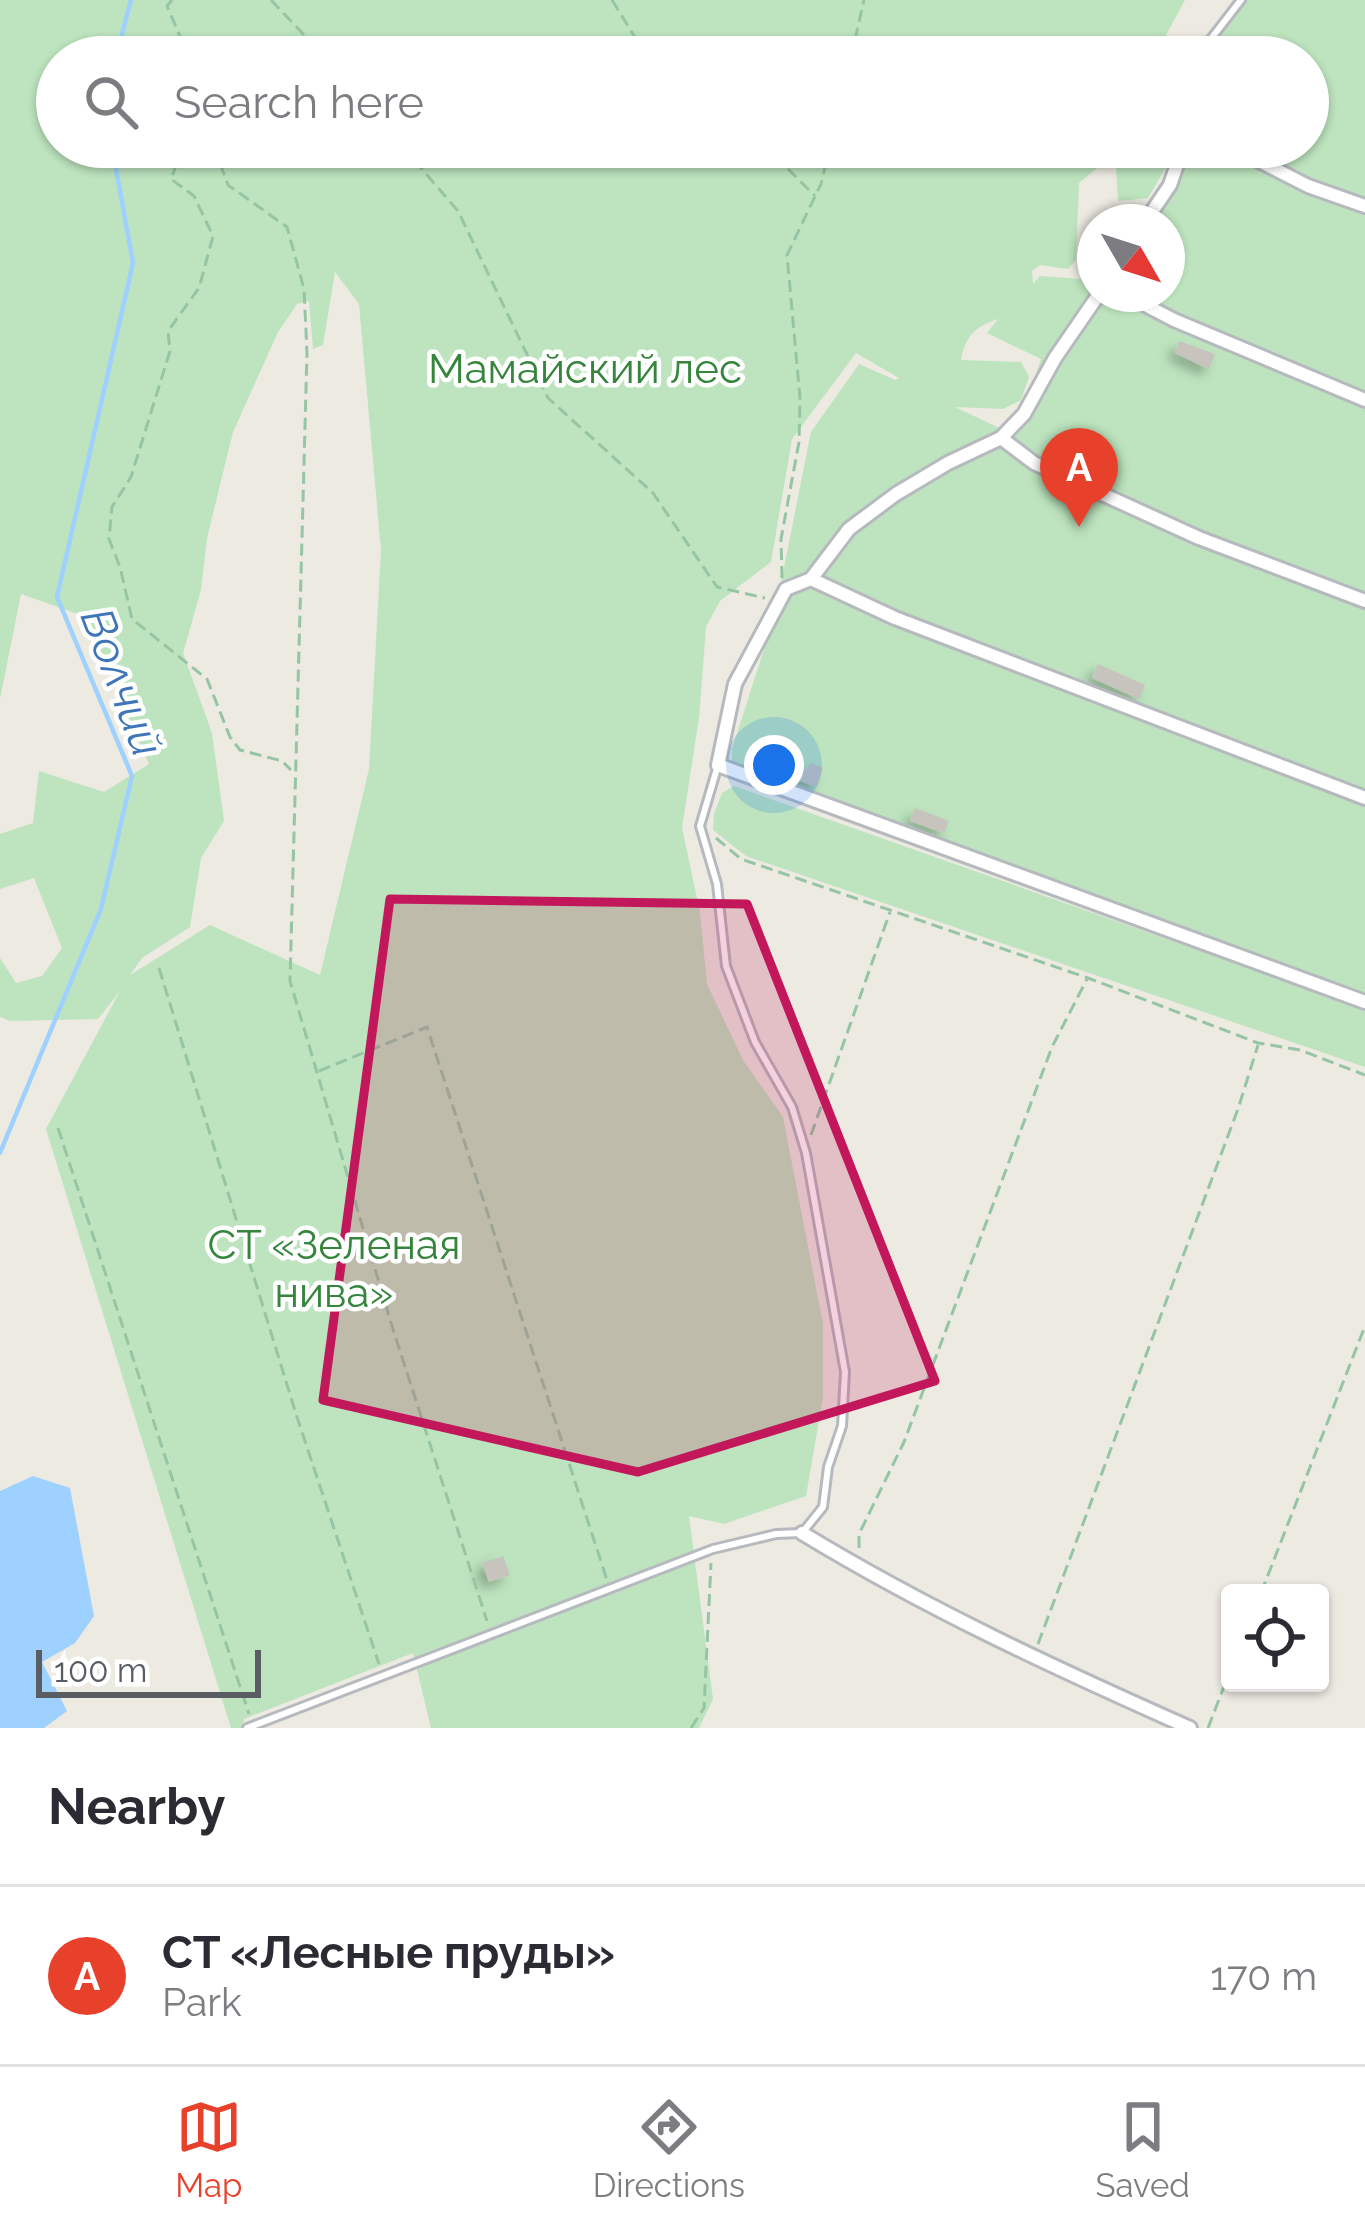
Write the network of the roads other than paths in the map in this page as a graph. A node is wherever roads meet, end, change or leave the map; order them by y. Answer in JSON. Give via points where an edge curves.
{"nodes":[{"id":1,"x":1240,"y":0,"type":"edge"},
{"id":2,"x":1213,"y":36,"type":"edge"},
{"id":3,"x":1176,"y":168,"type":"edge"},
{"id":4,"x":1273,"y":168,"type":"edge"},
{"id":5,"x":1157,"y":204,"type":"edge"},
{"id":6,"x":1365,"y":206,"type":"edge"},
{"id":7,"x":1087,"y":312,"type":"edge"},
{"id":8,"x":1159,"y":312,"type":"edge"},
{"id":9,"x":1365,"y":400,"type":"edge"},
{"id":10,"x":1001,"y":438,"type":"junction"},
{"id":11,"x":811,"y":579,"type":"junction"},
{"id":12,"x":1365,"y":601,"type":"edge"},
{"id":13,"x":718,"y":764,"type":"junction"},
{"id":14,"x":1365,"y":798,"type":"edge"},
{"id":15,"x":1365,"y":1002,"type":"edge"},
{"id":16,"x":802,"y":1532,"type":"junction"},
{"id":17,"x":250,"y":1727,"type":"edge"},
{"id":18,"x":1190,"y":1728,"type":"edge"}],
"edges":[{"from":1,"to":2,"type":"lane"},
{"from":3,"to":5,"type":"street"},
{"from":4,"to":6,"type":"street"},
{"from":7,"to":10,"type":"street","via":[[1024,415]]},
{"from":8,"to":9,"type":"street"},
{"from":10,"to":11,"type":"street","via":[[896,494],[849,529]]},
{"from":10,"to":12,"type":"street","via":[[1034,464],[1199,538]]},
{"from":11,"to":13,"type":"street","via":[[782,594],[734,684]]},
{"from":11,"to":14,"type":"street"},
{"from":13,"to":15,"type":"street"},
{"from":13,"to":16,"type":"lane","via":[[700,826],[717,884],[726,967],[806,1153],[845,1372],[824,1507]]},
{"from":16,"to":17,"type":"lane","via":[[712,1550]]},
{"from":16,"to":18,"type":"street","via":[[1032,1658]]}]}
